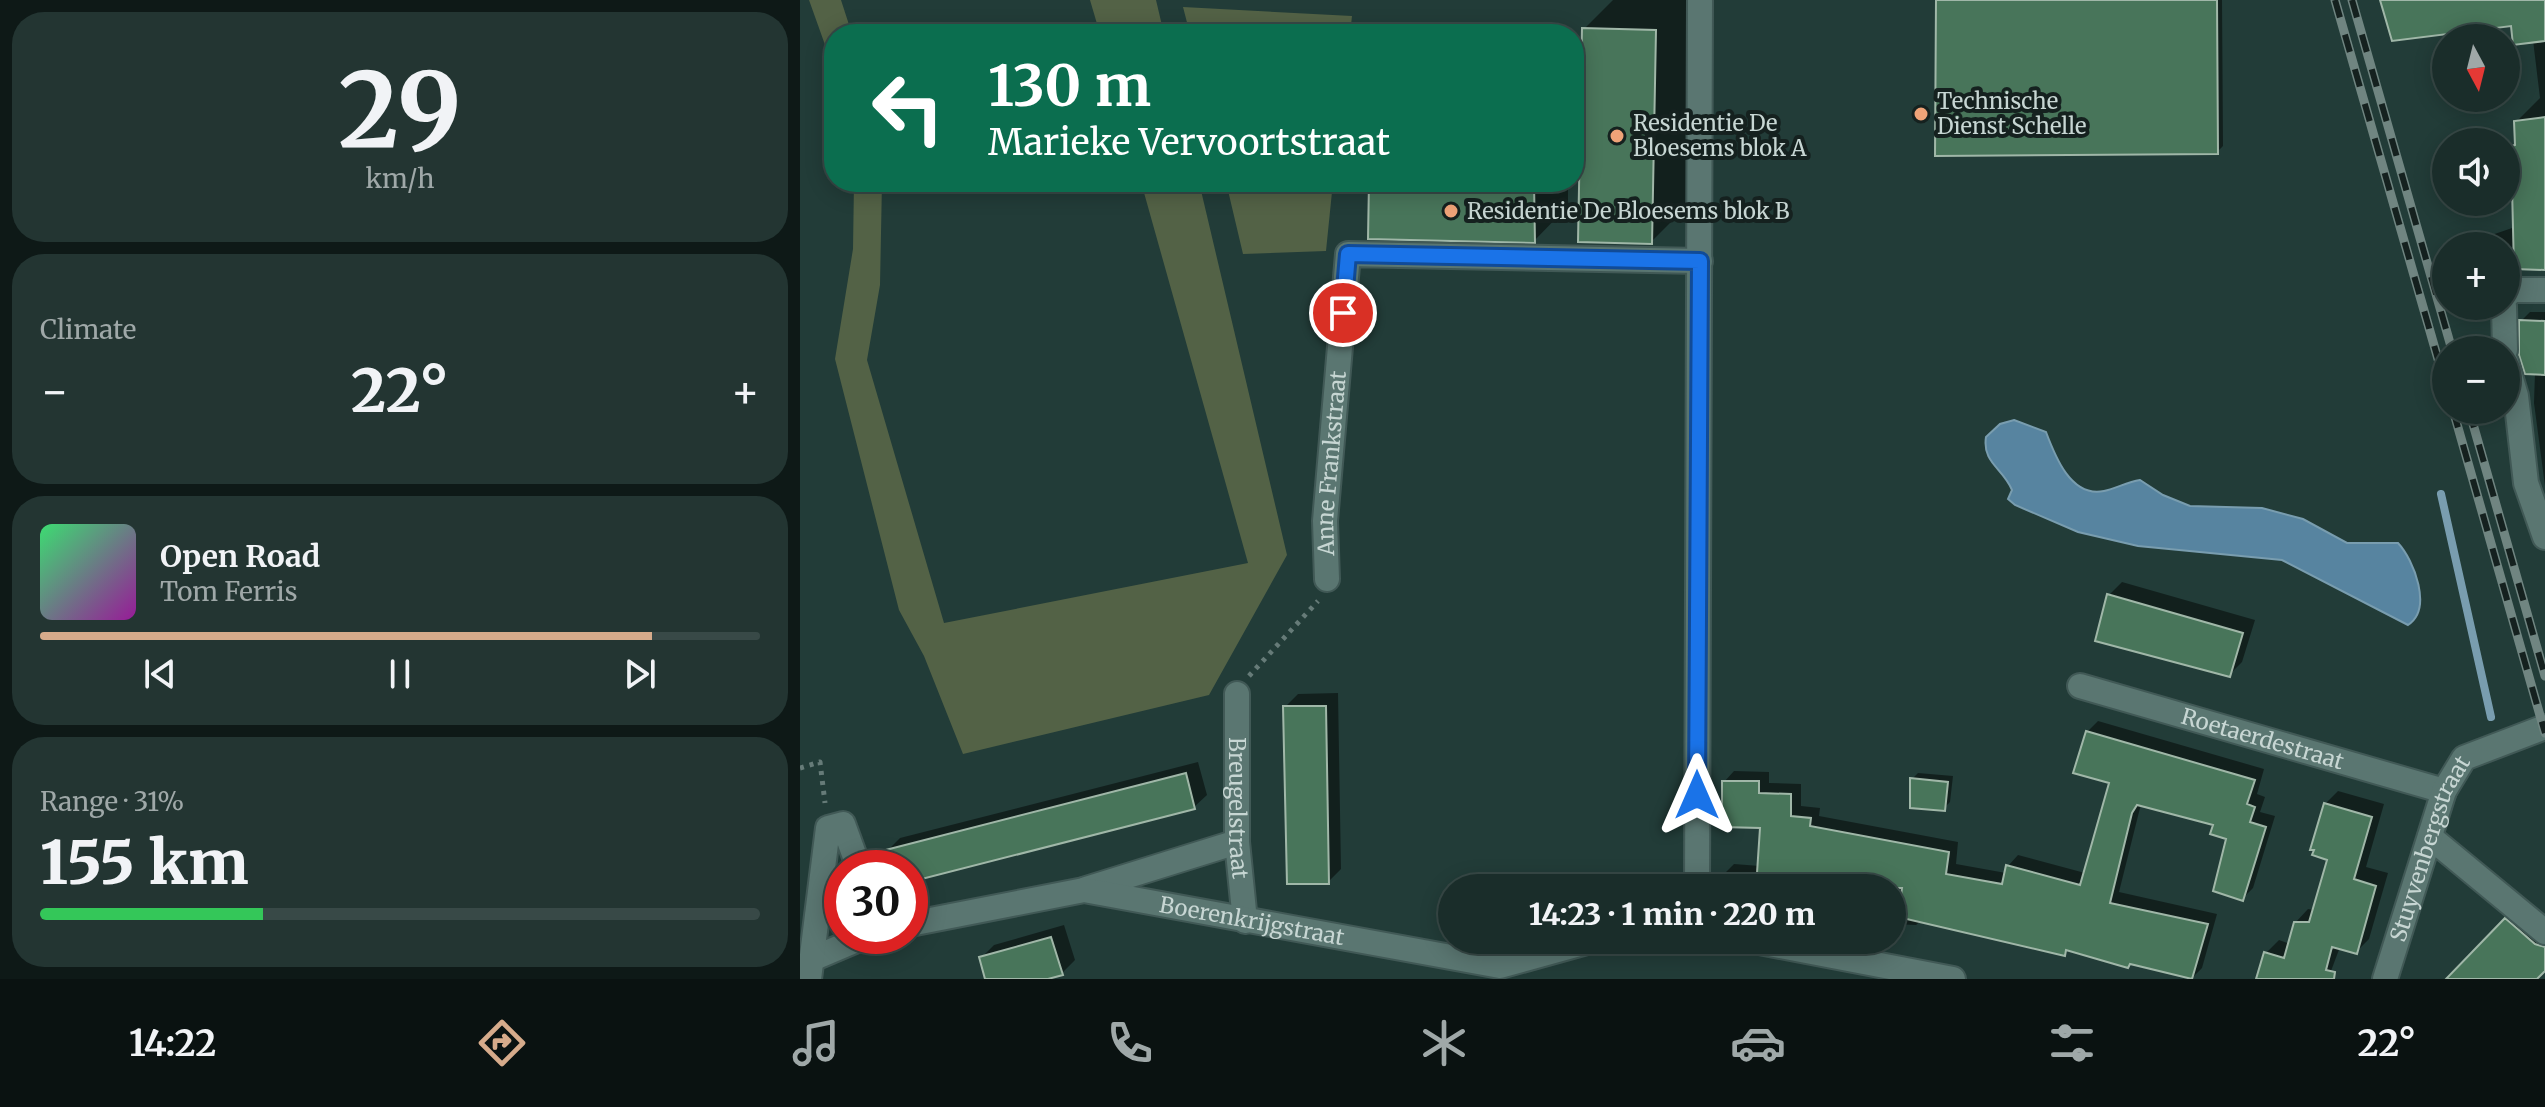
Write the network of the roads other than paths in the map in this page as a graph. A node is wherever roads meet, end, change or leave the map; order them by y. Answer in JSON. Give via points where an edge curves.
{"nodes":[{"id":1,"x":1700,"y":0,"type":"edge"},
{"id":2,"x":1700,"y":261,"type":"junction"},
{"id":3,"x":2545,"y":290,"type":"edge"},
{"id":4,"x":2520,"y":295,"type":"edge"},
{"id":5,"x":2519,"y":424,"type":"edge"},
{"id":6,"x":2545,"y":537,"type":"edge"},
{"id":7,"x":1327,"y":579,"type":"road end"},
{"id":8,"x":2080,"y":686,"type":"dead end"},
{"id":9,"x":1237,"y":694,"type":"road end"},
{"id":10,"x":2545,"y":727,"type":"edge"},
{"id":11,"x":2444,"y":791,"type":"junction"},
{"id":12,"x":2430,"y":837,"type":"junction"},
{"id":13,"x":1237,"y":842,"type":"junction"},
{"id":14,"x":825,"y":850,"type":"edge"},
{"id":15,"x":852,"y":850,"type":"edge"},
{"id":16,"x":824,"y":861,"type":"edge"},
{"id":17,"x":1697,"y":874,"type":"edge"},
{"id":18,"x":1084,"y":890,"type":"junction"},
{"id":19,"x":928,"y":920,"type":"edge"},
{"id":20,"x":1245,"y":921,"type":"junction"},
{"id":21,"x":2545,"y":932,"type":"edge"},
{"id":22,"x":836,"y":954,"type":"edge"},
{"id":23,"x":1552,"y":954,"type":"edge"},
{"id":24,"x":1822,"y":954,"type":"edge"},
{"id":25,"x":811,"y":969,"type":"edge"},
{"id":26,"x":1498,"y":972,"type":"edge"},
{"id":27,"x":1953,"y":979,"type":"edge"},
{"id":28,"x":2385,"y":979,"type":"edge"}],
"edges":[{"from":1,"to":2,"type":"street"},
{"from":2,"to":7,"type":"street","name":"Anne Frankstraat","via":[[1348,254],[1325,521]]},
{"from":2,"to":17,"type":"street"},
{"from":3,"to":4,"type":"street"},
{"from":5,"to":6,"type":"street","via":[[2526,483]]},
{"from":8,"to":11,"type":"street","name":"Roetaerdestraat"},
{"from":9,"to":13,"type":"street","name":"Breugelstraat"},
{"from":10,"to":11,"type":"street","name":"Stuyvenbergstraat","via":[[2464,758]]},
{"from":11,"to":12,"type":"street","name":"Stuyvenbergstraat"},
{"from":12,"to":21,"type":"street"},
{"from":12,"to":28,"type":"street","name":"Stuyvenbergstraat"},
{"from":13,"to":18,"type":"street"},
{"from":13,"to":20,"type":"street","name":"Breugelstraat"},
{"from":14,"to":15,"type":"street","via":[[828,828],[843,824]]},
{"from":16,"to":25,"type":"street"},
{"from":18,"to":19,"type":"street","name":"Boerenkrijgstraat"},
{"from":18,"to":20,"type":"street","name":"Boerenkrijgstraat"},
{"from":20,"to":26,"type":"street","name":"Boerenkrijgstraat"},
{"from":22,"to":25,"type":"street"},
{"from":23,"to":26,"type":"street","name":"Boerenkrijgstraat"},
{"from":24,"to":27,"type":"street"}]}
